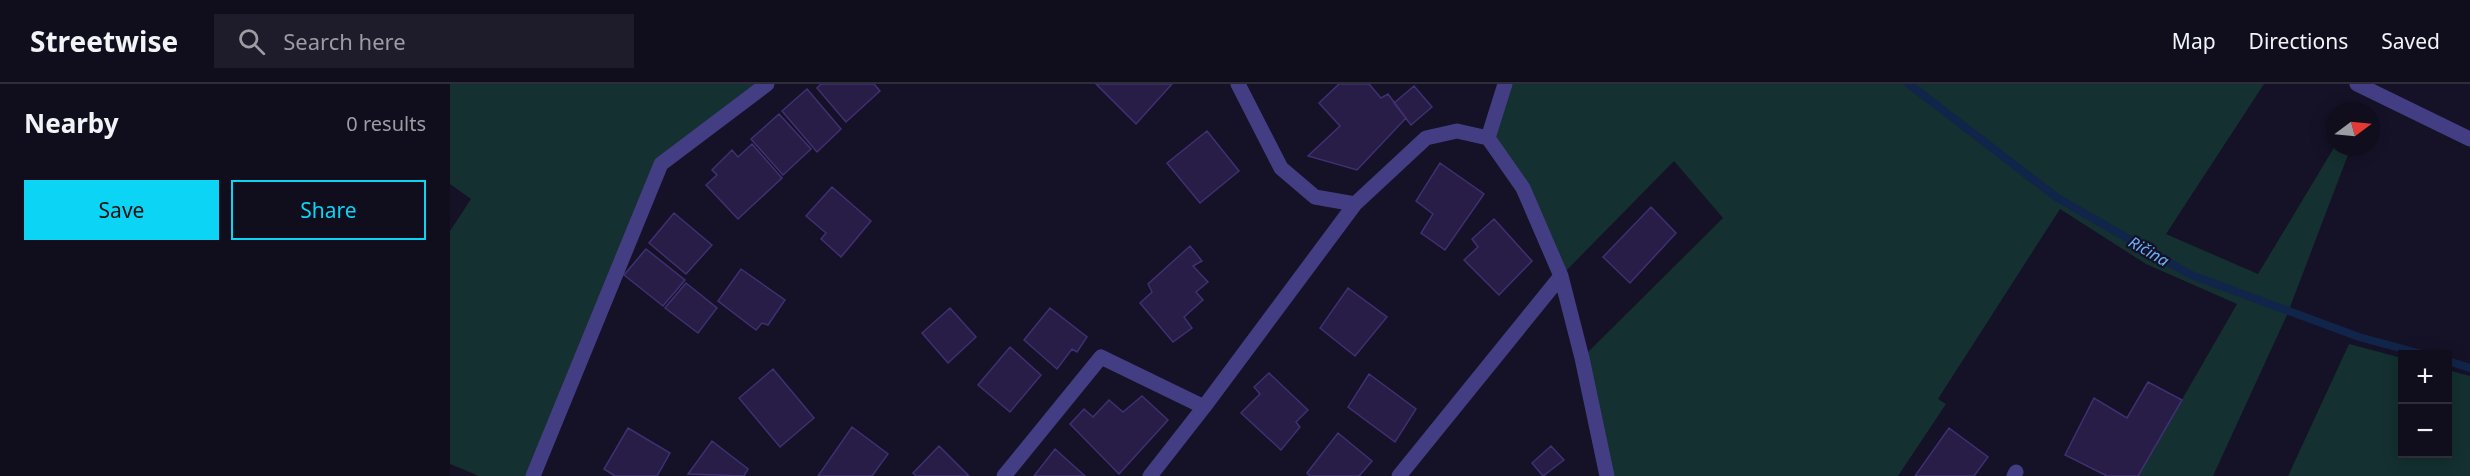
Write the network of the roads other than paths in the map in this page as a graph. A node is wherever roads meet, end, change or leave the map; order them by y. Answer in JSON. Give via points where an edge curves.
{"nodes":[{"id":1,"x":766,"y":84,"type":"edge"},
{"id":2,"x":1238,"y":84,"type":"edge"},
{"id":3,"x":1505,"y":84,"type":"edge"},
{"id":4,"x":2357,"y":84,"type":"edge"},
{"id":5,"x":1488,"y":138,"type":"junction"},
{"id":6,"x":2470,"y":139,"type":"edge"},
{"id":7,"x":1355,"y":204,"type":"junction"},
{"id":8,"x":1561,"y":276,"type":"junction"},
{"id":9,"x":1204,"y":407,"type":"junction"},
{"id":10,"x":533,"y":476,"type":"edge"},
{"id":11,"x":1004,"y":476,"type":"edge"},
{"id":12,"x":1150,"y":476,"type":"edge"},
{"id":13,"x":1399,"y":476,"type":"edge"},
{"id":14,"x":1607,"y":476,"type":"edge"}],
"edges":[{"from":1,"to":10,"type":"street","via":[[661,164]]},
{"from":2,"to":7,"type":"street","via":[[1281,168],[1315,197]]},
{"from":3,"to":5,"type":"street"},
{"from":4,"to":6,"type":"street"},
{"from":5,"to":7,"type":"street","via":[[1457,131],[1426,138]]},
{"from":5,"to":8,"type":"street","via":[[1523,189]]},
{"from":7,"to":9,"type":"street"},
{"from":8,"to":13,"type":"street"},
{"from":8,"to":14,"type":"street"},
{"from":9,"to":11,"type":"street","via":[[1101,357]]},
{"from":9,"to":12,"type":"street"}]}
